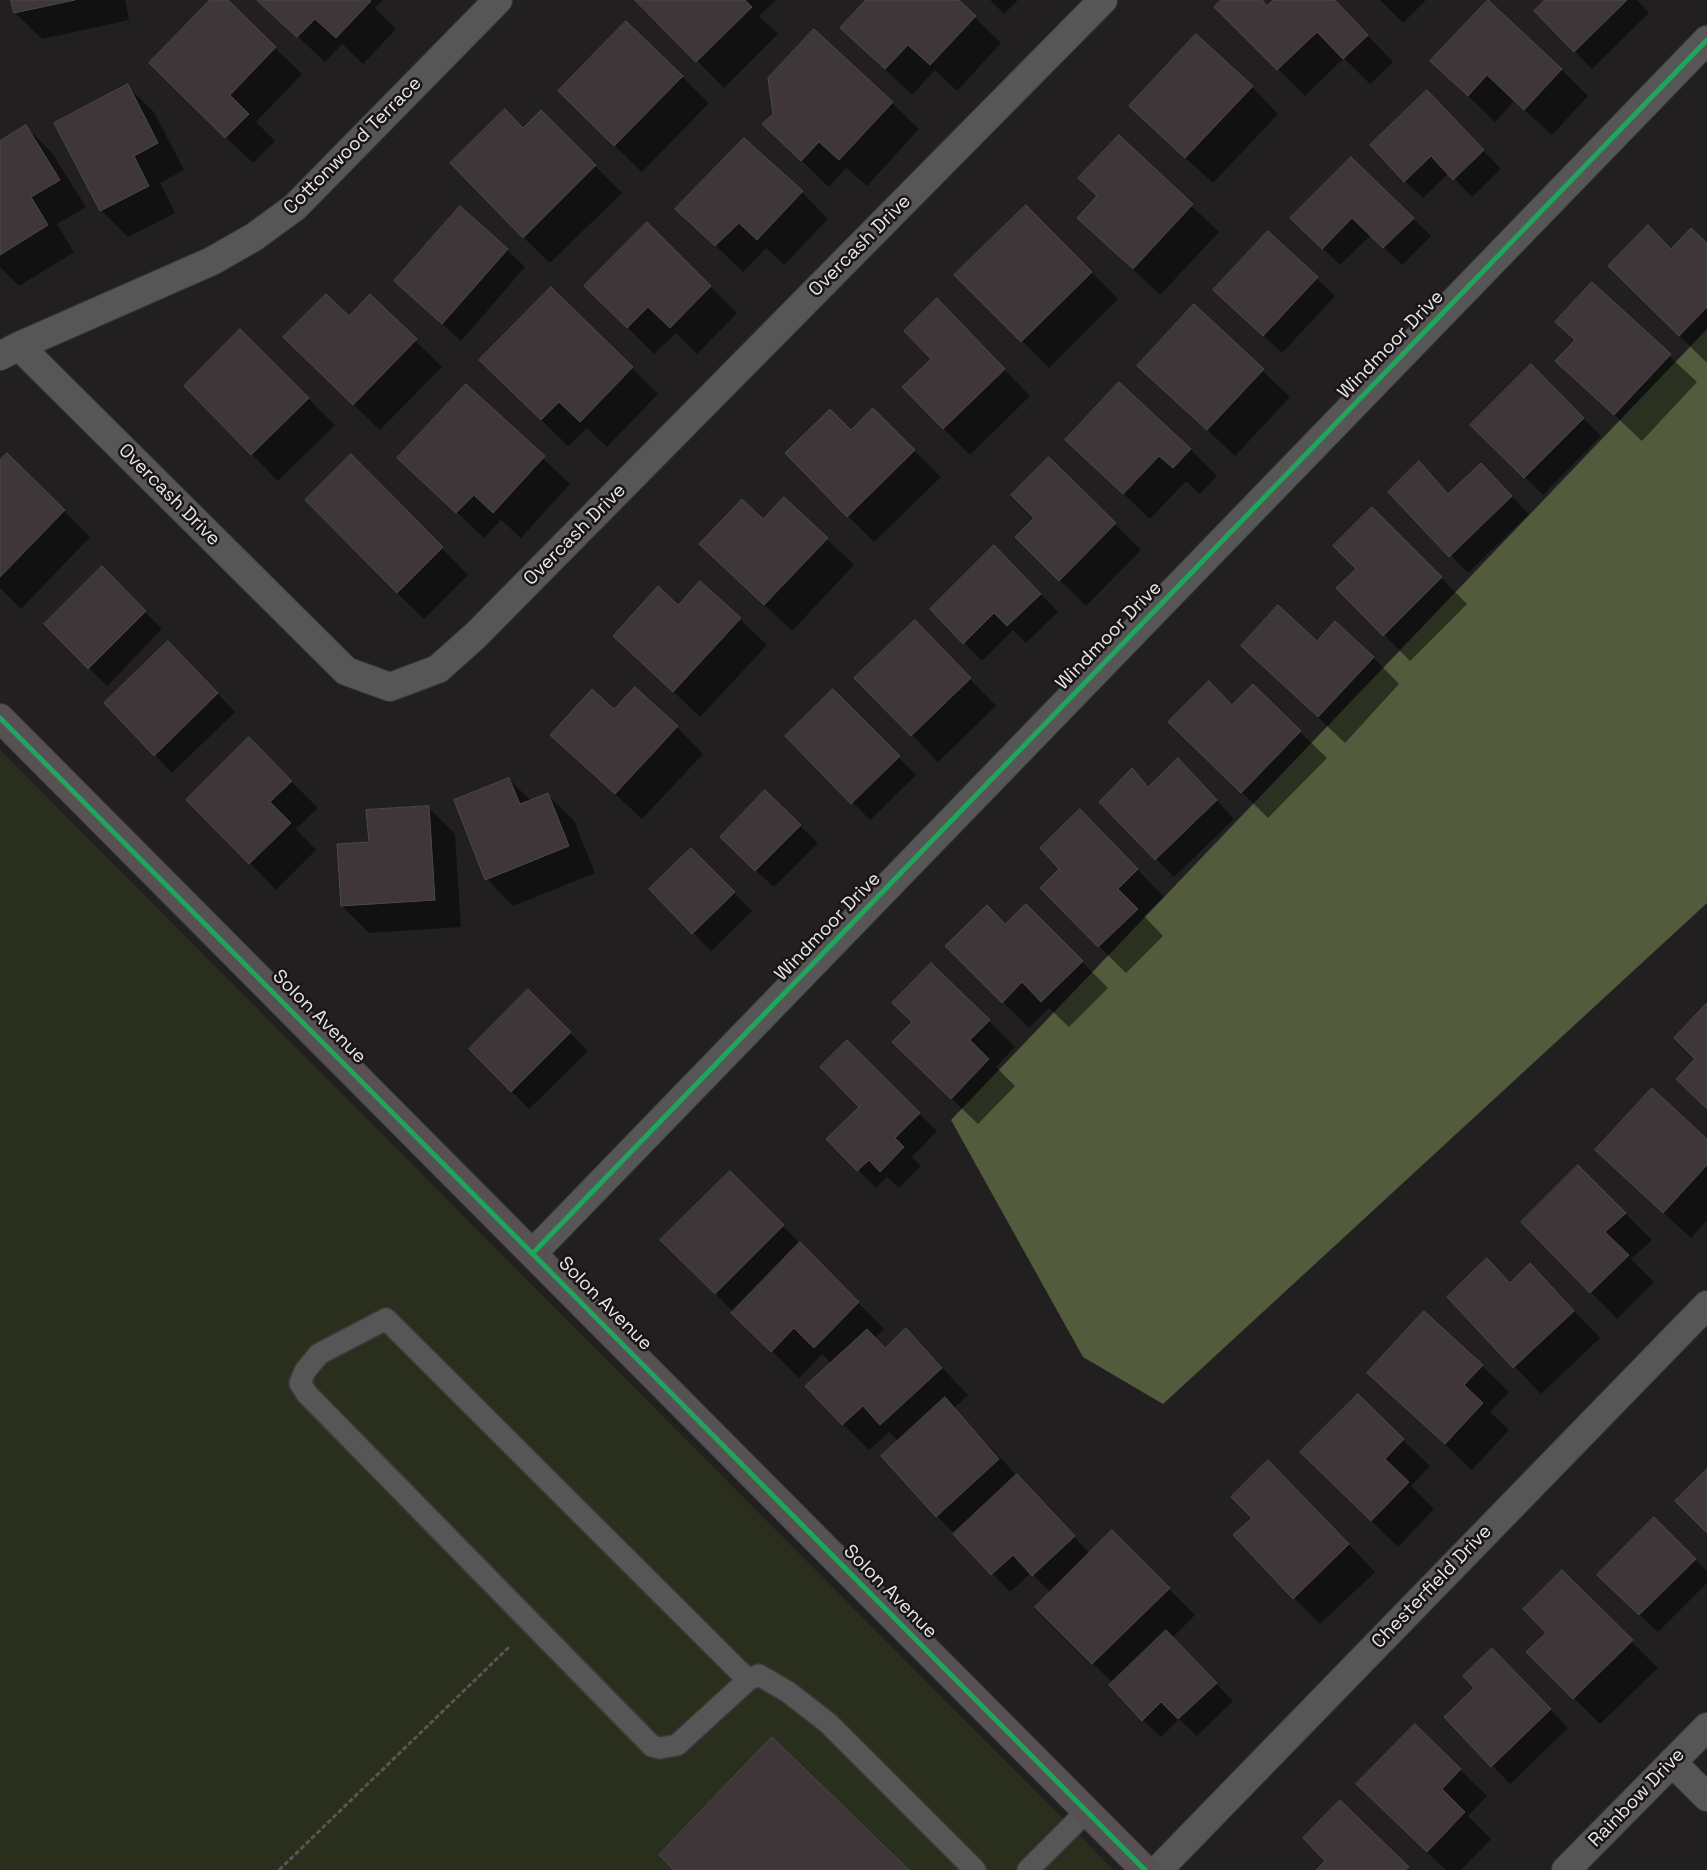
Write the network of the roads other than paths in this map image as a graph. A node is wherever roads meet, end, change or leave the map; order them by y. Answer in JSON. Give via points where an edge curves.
{"nodes":[{"id":1,"x":498,"y":0,"type":"edge"},
{"id":2,"x":1103,"y":0,"type":"edge"},
{"id":3,"x":1707,"y":40,"type":"edge"},
{"id":4,"x":10,"y":351,"type":"edge"},
{"id":5,"x":0,"y":718,"type":"edge"},
{"id":6,"x":533,"y":1253,"type":"junction"},
{"id":7,"x":1707,"y":1304,"type":"edge"},
{"id":8,"x":748,"y":1680,"type":"junction"},
{"id":9,"x":1707,"y":1727,"type":"edge"},
{"id":10,"x":1672,"y":1762,"type":"junction"},
{"id":11,"x":1707,"y":1797,"type":"edge"},
{"id":12,"x":1087,"y":1811,"type":"junction"},
{"id":13,"x":975,"y":1870,"type":"edge"},
{"id":14,"x":1028,"y":1870,"type":"edge"},
{"id":15,"x":1145,"y":1870,"type":"edge"},
{"id":16,"x":1158,"y":1870,"type":"edge"},
{"id":17,"x":1566,"y":1870,"type":"edge"}],
"edges":[{"from":1,"to":4,"type":"street","name":"Cottonwood Terrace","via":[[295,207],[254,237],[212,261]]},
{"from":2,"to":4,"type":"street","name":"Overcash Drive","via":[[476,635],[438,669],[390,687],[346,671]]},
{"from":3,"to":6,"type":"street","name":"Windmoor Drive"},
{"from":5,"to":6,"type":"street","name":"Solon Avenue"},
{"from":6,"to":12,"type":"street","name":"Solon Avenue"},
{"from":7,"to":16,"type":"street","name":"Chesterfield Drive"},
{"from":8,"to":8,"type":"lane","via":[[678,1745],[652,1746],[307,1394],[300,1383],[304,1371],[319,1354],[386,1319]]},
{"from":8,"to":13,"type":"lane","via":[[759,1675],[768,1679],[828,1723]]},
{"from":9,"to":10,"type":"street","name":"Rainbow Drive"},
{"from":10,"to":11,"type":"street"},
{"from":10,"to":17,"type":"street","name":"Rainbow Drive"},
{"from":12,"to":14,"type":"lane"},
{"from":12,"to":15,"type":"street","name":"Solon Avenue"}]}
